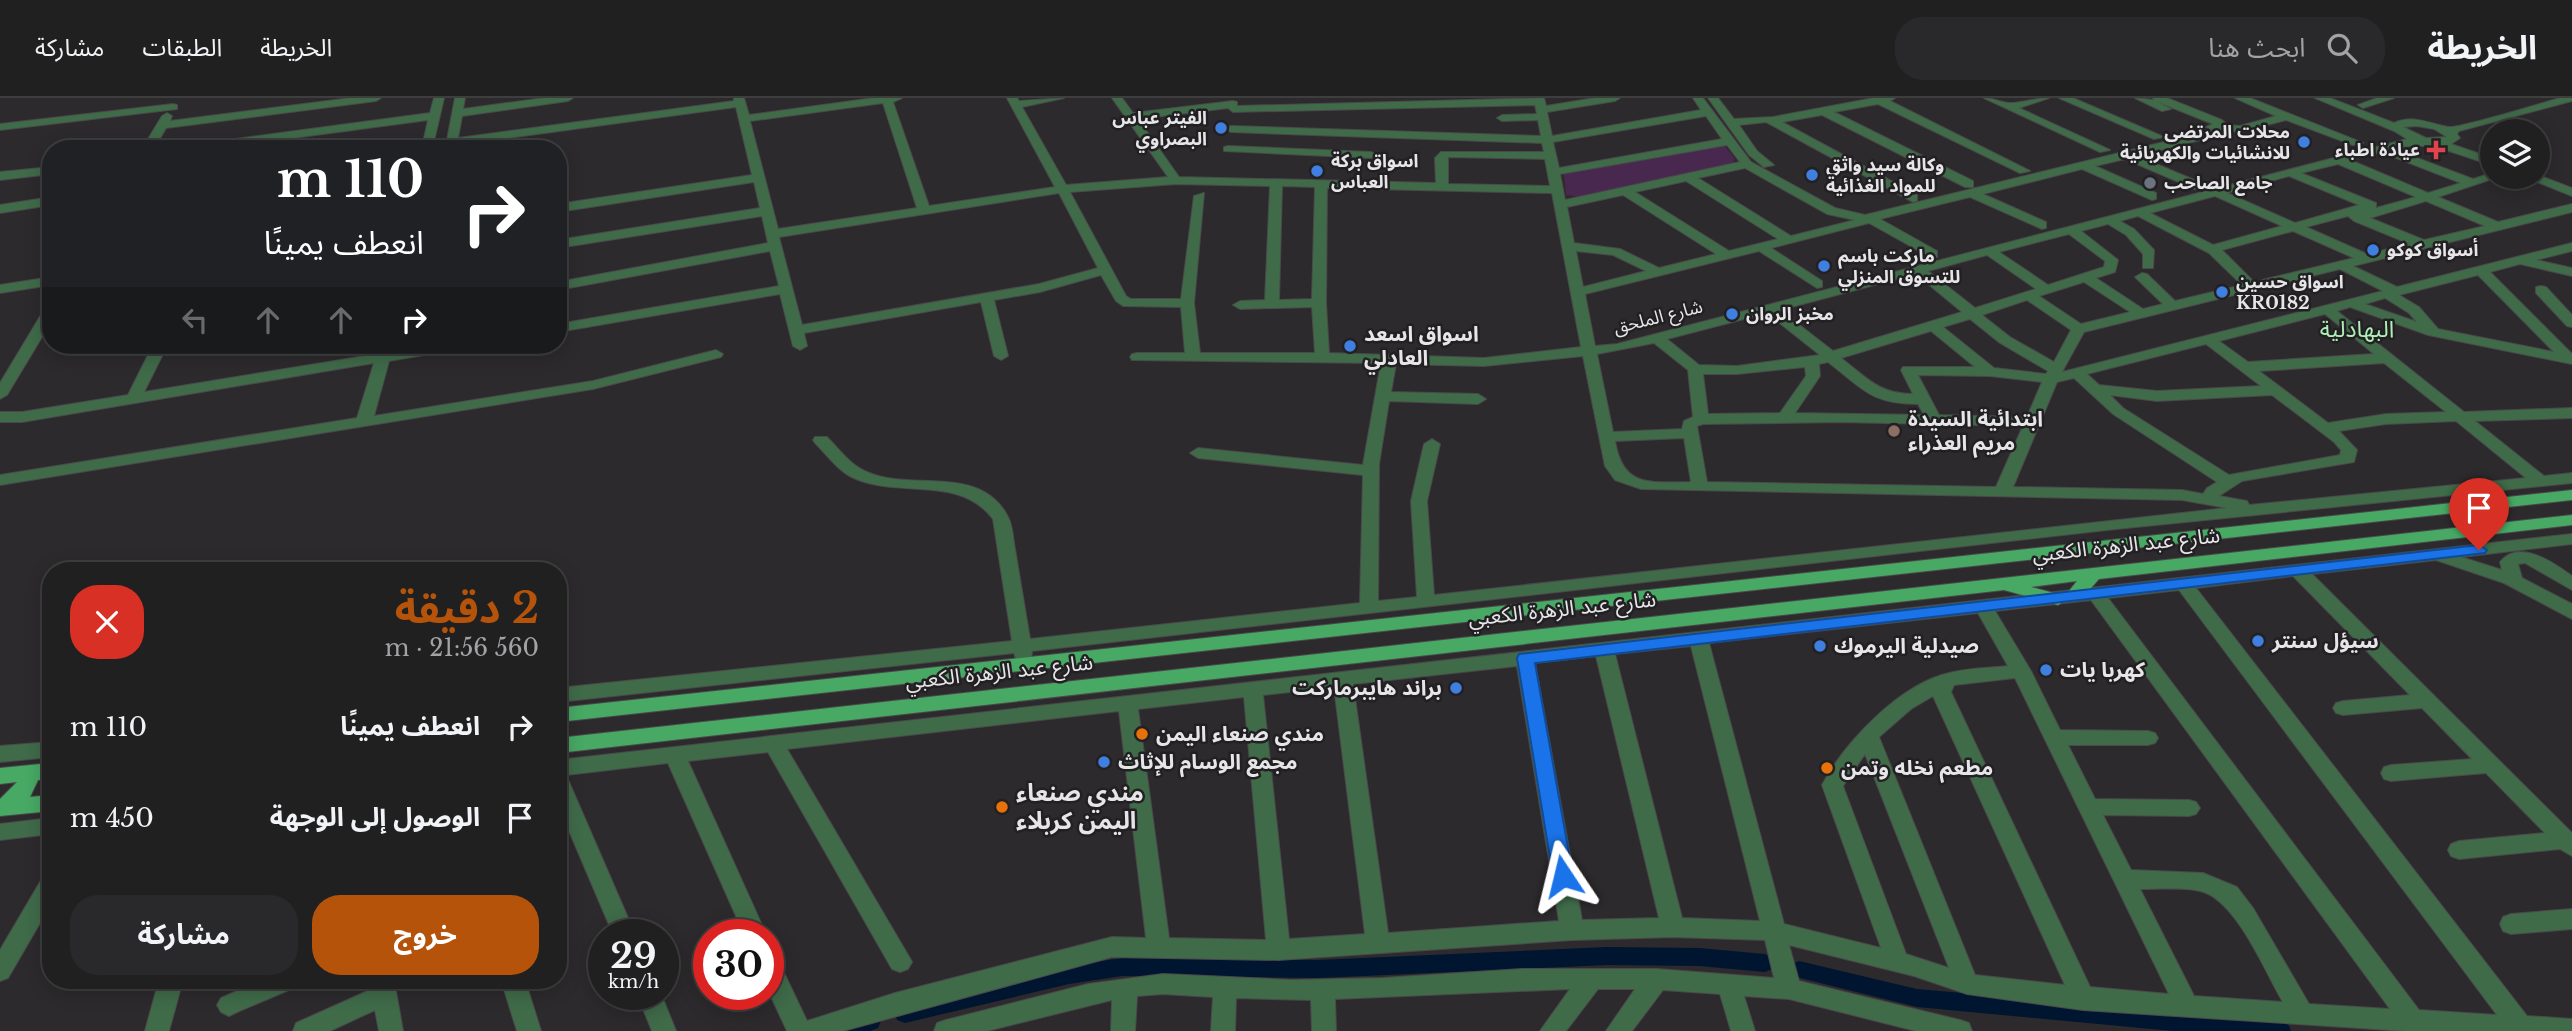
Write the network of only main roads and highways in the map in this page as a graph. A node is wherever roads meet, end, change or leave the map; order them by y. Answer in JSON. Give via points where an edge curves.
{"nodes":[{"id":1,"x":2572,"y":495,"type":"edge"},
{"id":2,"x":2572,"y":520,"type":"edge"},
{"id":3,"x":1998,"y":584,"type":"junction"},
{"id":4,"x":1647,"y":594,"type":"junction"},
{"id":5,"x":2066,"y":598,"type":"road end"},
{"id":6,"x":1565,"y":603,"type":"junction"},
{"id":7,"x":1654,"y":624,"type":"junction"},
{"id":8,"x":1581,"y":632,"type":"junction"},
{"id":9,"x":567,"y":714,"type":"edge"},
{"id":10,"x":567,"y":745,"type":"edge"},
{"id":11,"x":42,"y":772,"type":"edge"},
{"id":12,"x":26,"y":773,"type":"junction"},
{"id":13,"x":0,"y":776,"type":"edge"},
{"id":14,"x":42,"y":804,"type":"edge"},
{"id":15,"x":0,"y":808,"type":"edge"}],
"edges":[{"from":1,"to":4,"type":"main road","name":"شارع عبد الزهرة الكعبي"},
{"from":2,"to":3,"type":"main road","name":"شارع عبد الزهرة الكعبي","via":[[2095,584]]},
{"from":3,"to":5,"type":"main road"},
{"from":3,"to":7,"type":"main road","name":"شارع عبد الزهرة الكعبي"},
{"from":4,"to":6,"type":"main road","name":"شارع عبد الزهرة الكعبي"},
{"from":4,"to":7,"type":"main road","via":[[1640,609]]},
{"from":6,"to":8,"type":"main road","via":[[1582,616]]},
{"from":6,"to":9,"type":"main road","name":"شارع عبد الزهرة الكعبي","via":[[1023,654]]},
{"from":7,"to":8,"type":"main road","name":"شارع عبد الزهرة الكعبي"},
{"from":8,"to":10,"type":"main road","name":"شارع عبد الزهرة الكعبي"},
{"from":11,"to":12,"type":"main road"},
{"from":12,"to":13,"type":"main road"},
{"from":12,"to":15,"type":"main road","via":[[28,782],[22,792]]},
{"from":14,"to":15,"type":"main road"}]}
